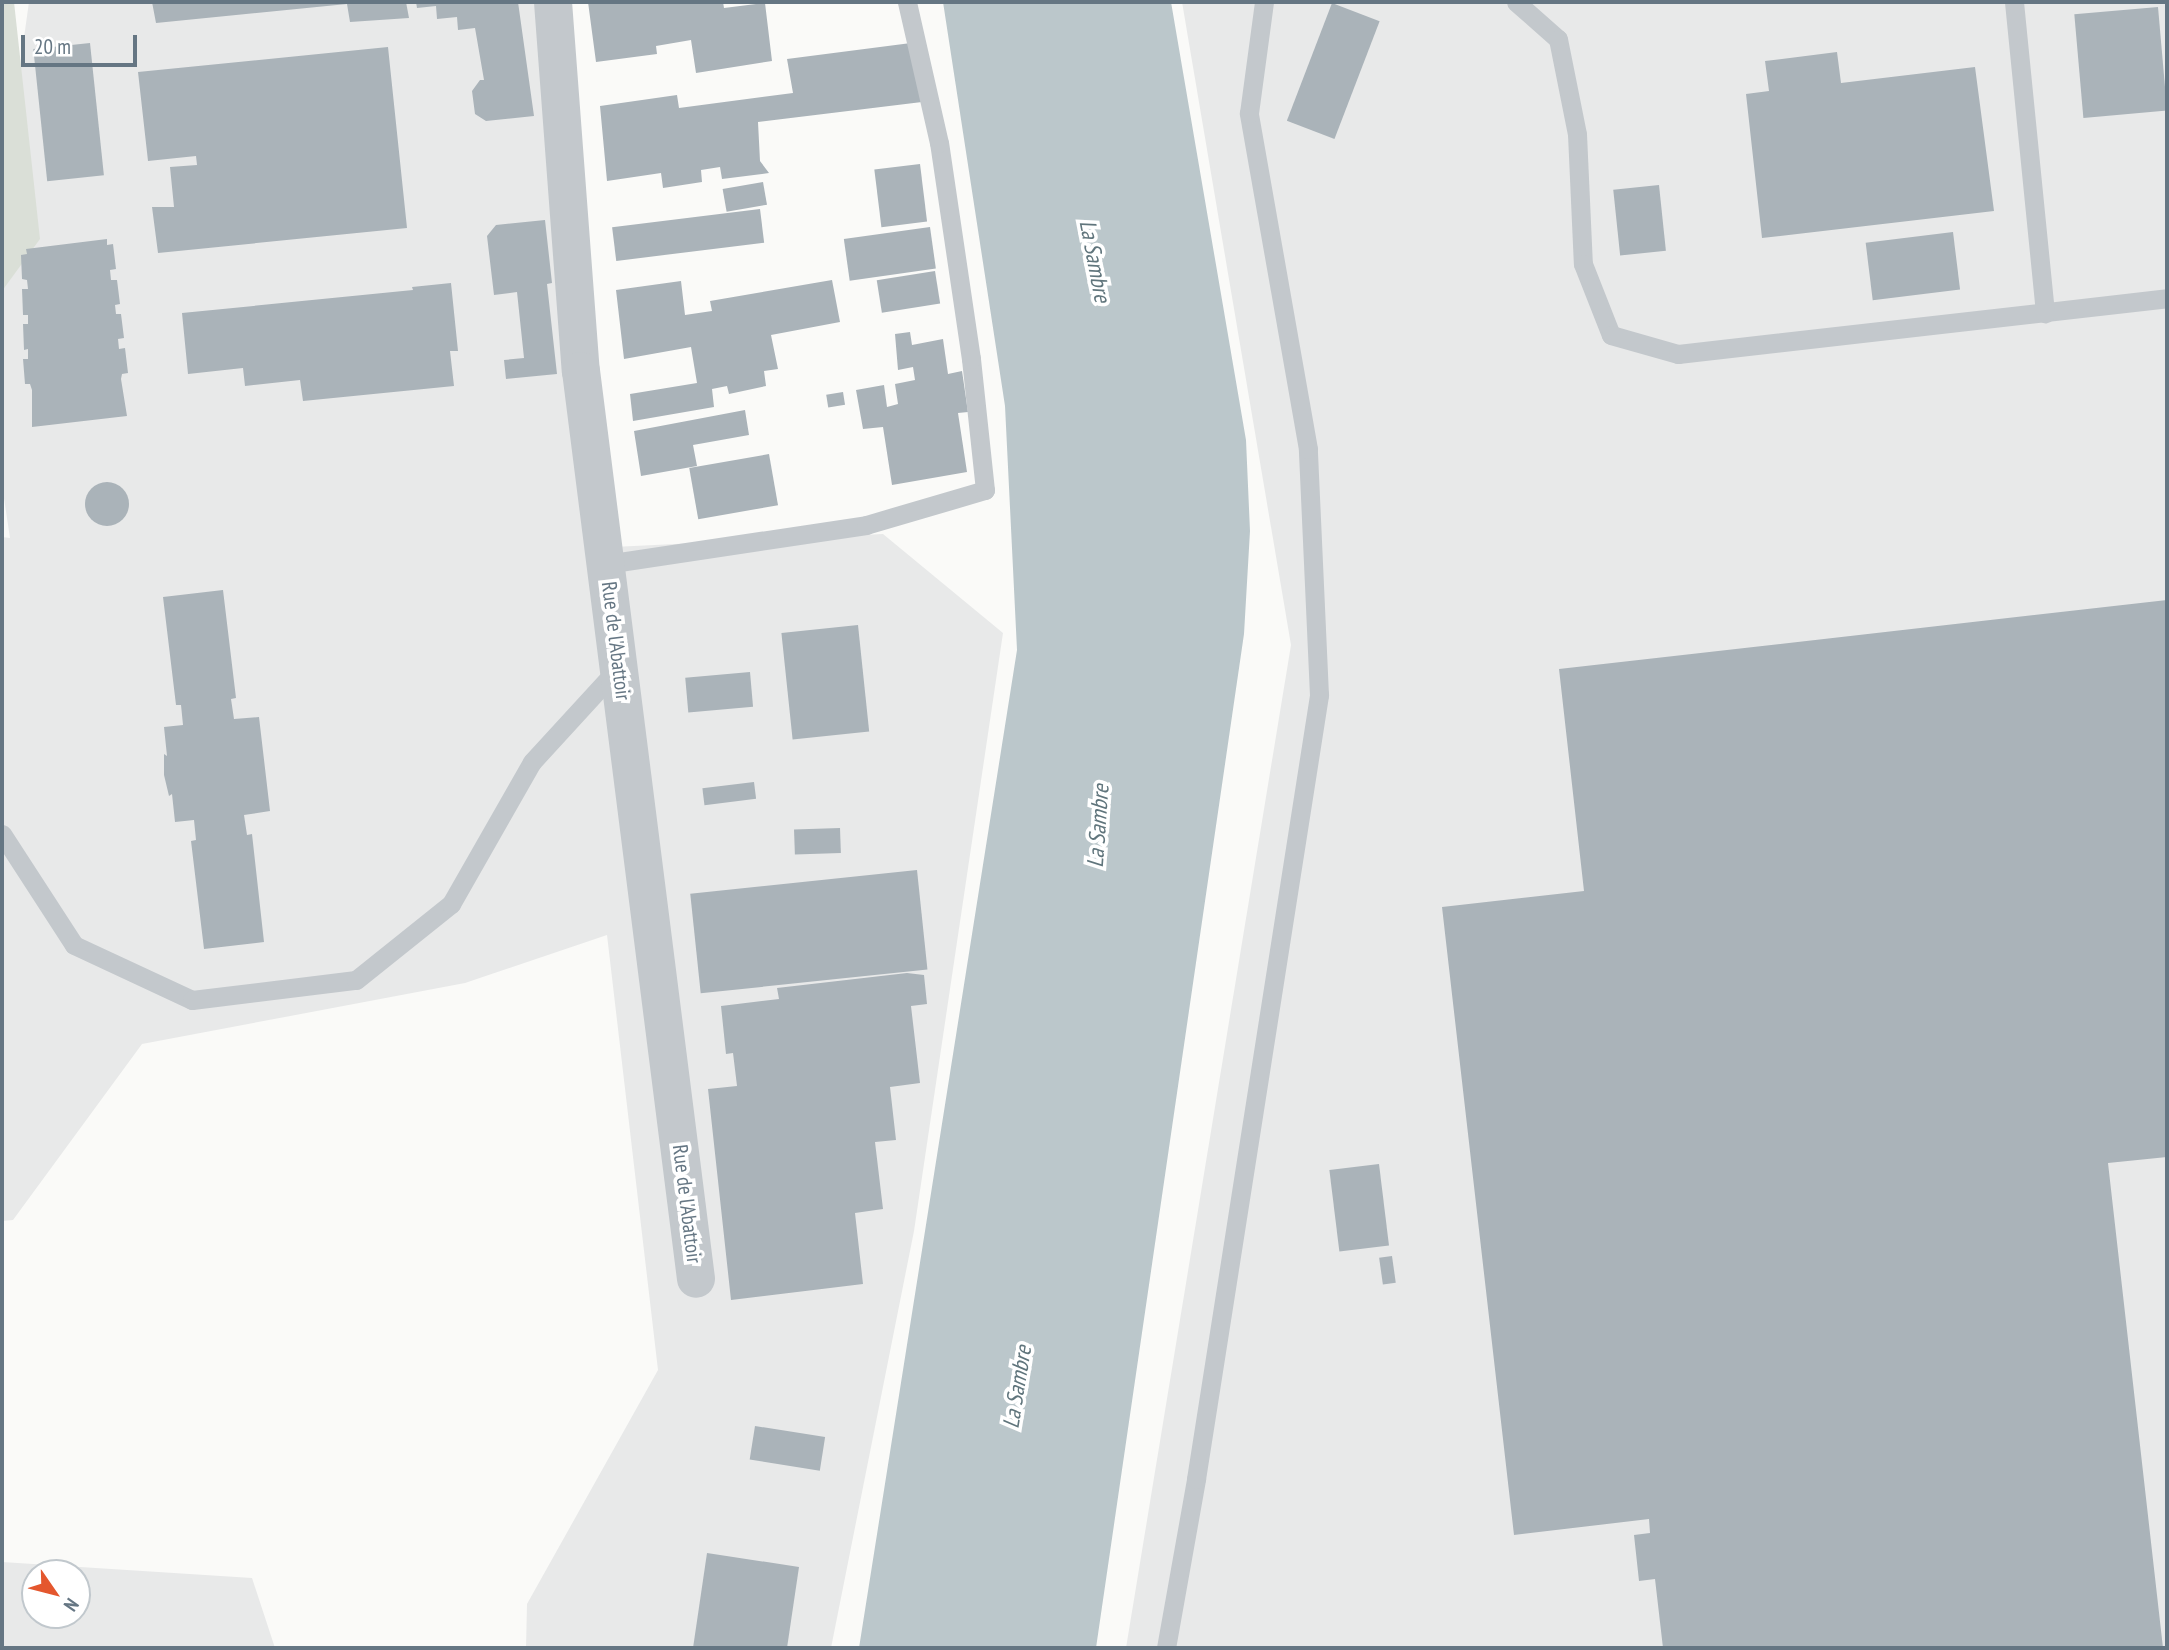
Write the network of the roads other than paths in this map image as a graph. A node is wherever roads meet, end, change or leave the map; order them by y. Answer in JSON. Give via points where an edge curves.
{"nodes":[{"id":1,"x":553,"y":2,"type":"edge"},
{"id":2,"x":907,"y":2,"type":"edge"},
{"id":3,"x":1264,"y":2,"type":"edge"},
{"id":4,"x":1516,"y":2,"type":"edge"},
{"id":5,"x":2014,"y":2,"type":"edge"},
{"id":6,"x":2167,"y":298,"type":"edge"},
{"id":7,"x":2045,"y":313,"type":"junction"},
{"id":8,"x":606,"y":564,"type":"junction"},
{"id":9,"x":619,"y":667,"type":"junction"},
{"id":10,"x":2,"y":834,"type":"edge"},
{"id":11,"x":696,"y":1279,"type":"dead end"},
{"id":12,"x":1166,"y":1648,"type":"edge"}],
"edges":[{"from":1,"to":8,"type":"street","name":"Rue de l'Abattoir","via":[[581,371]]},
{"from":2,"to":8,"type":"lane","via":[[939,143],[985,490],[866,525]]},
{"from":3,"to":12,"type":"lane","via":[[1250,113],[1308,449],[1319,695]]},
{"from":4,"to":7,"type":"lane","via":[[1558,39],[1577,134],[1583,264],[1611,335],[1678,354]]},
{"from":5,"to":7,"type":"lane"},
{"from":6,"to":7,"type":"lane"},
{"from":8,"to":9,"type":"street","name":"Rue de l'Abattoir"},
{"from":9,"to":10,"type":"lane","via":[[532,762],[452,904],[356,980],[192,1000],[74,945]]},
{"from":9,"to":11,"type":"street","name":"Rue de l'Abattoir"}]}
